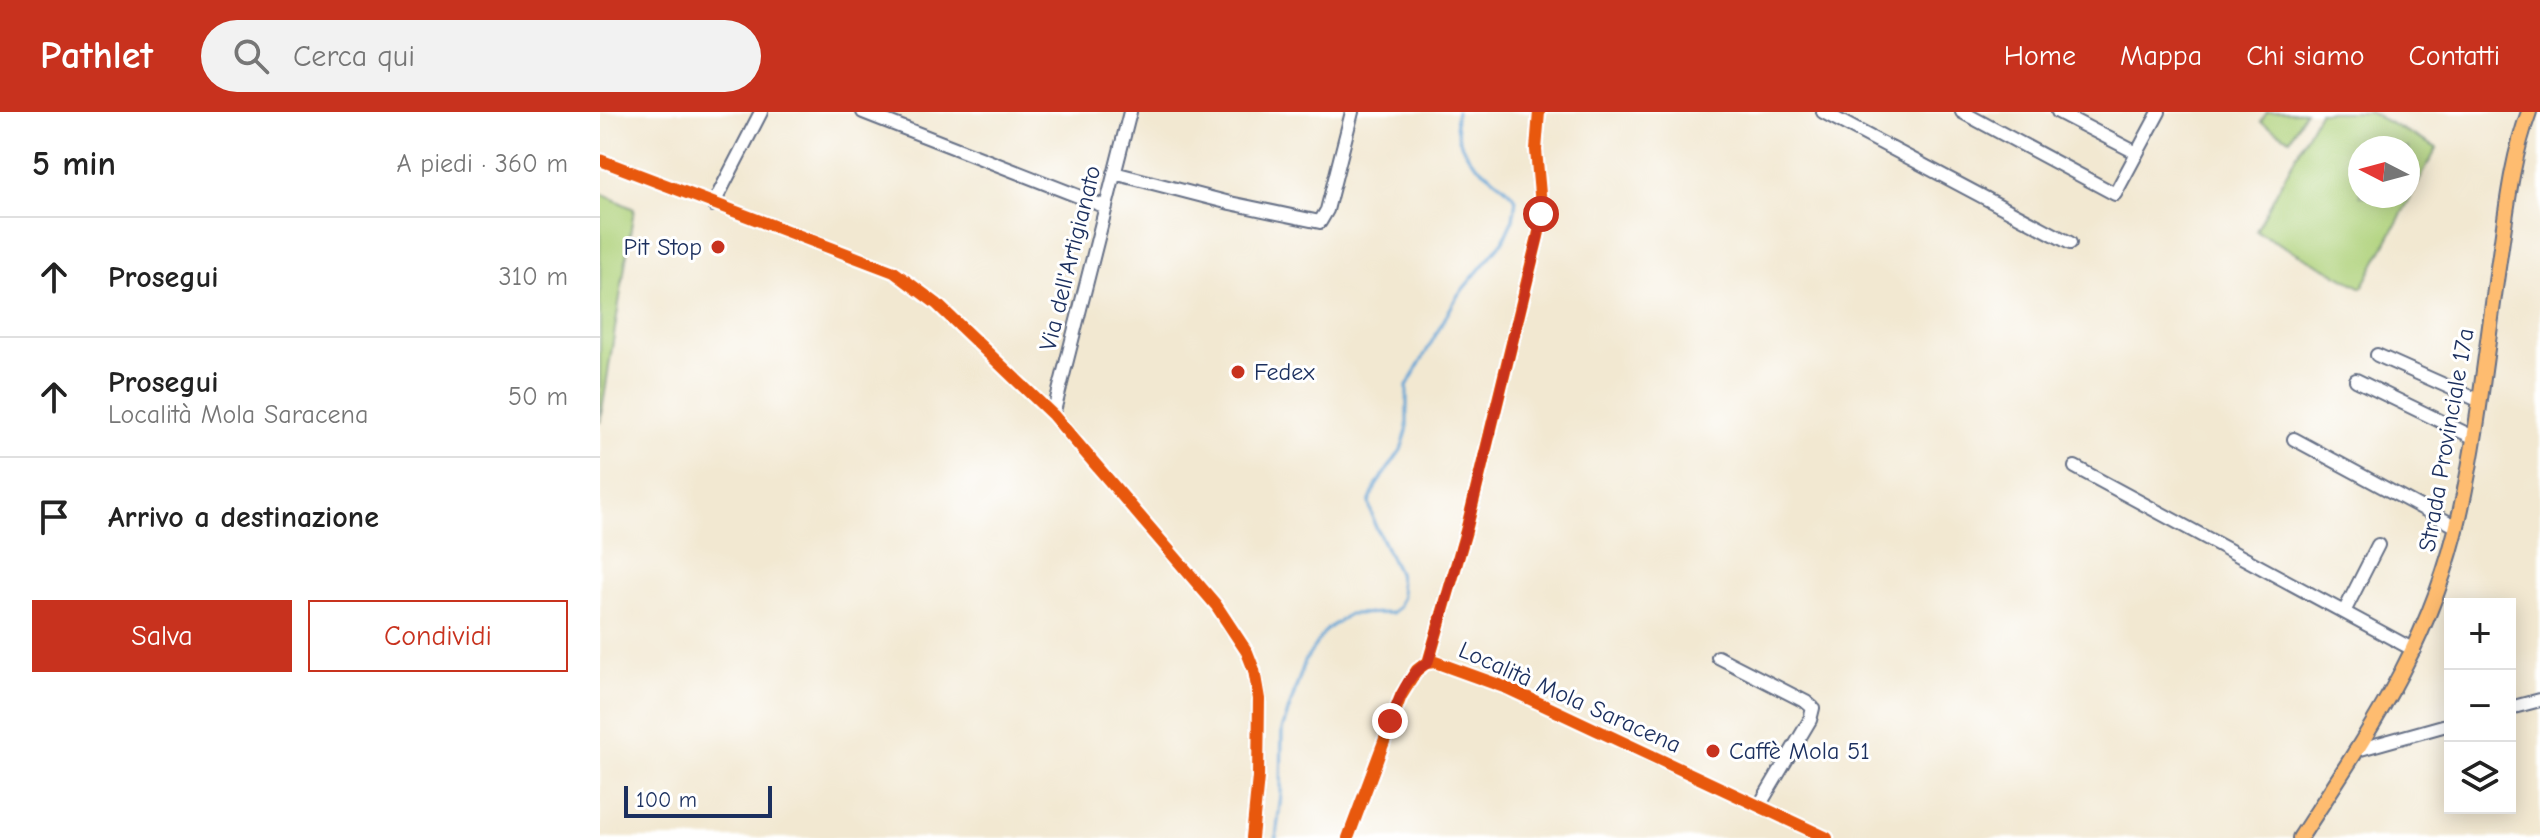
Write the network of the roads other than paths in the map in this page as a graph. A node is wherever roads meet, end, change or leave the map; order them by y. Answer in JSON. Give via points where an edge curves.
{"nodes":[{"id":1,"x":761,"y":112,"type":"edge"},
{"id":2,"x":863,"y":112,"type":"edge"},
{"id":3,"x":1130,"y":112,"type":"edge"},
{"id":4,"x":1352,"y":112,"type":"edge"},
{"id":5,"x":1539,"y":112,"type":"edge"},
{"id":6,"x":1823,"y":112,"type":"edge"},
{"id":7,"x":1962,"y":112,"type":"edge"},
{"id":8,"x":2058,"y":112,"type":"edge"},
{"id":9,"x":2159,"y":112,"type":"edge"},
{"id":10,"x":2529,"y":112,"type":"edge"},
{"id":11,"x":2137,"y":153,"type":"junction"},
{"id":12,"x":600,"y":160,"type":"edge"},
{"id":13,"x":1114,"y":173,"type":"junction"},
{"id":14,"x":713,"y":205,"type":"junction"},
{"id":15,"x":1106,"y":207,"type":"junction"},
{"id":16,"x":2070,"y":243,"type":"dead end"},
{"id":17,"x":2377,"y":355,"type":"dead end"},
{"id":18,"x":2356,"y":380,"type":"dead end"},
{"id":19,"x":2478,"y":400,"type":"junction"},
{"id":20,"x":1053,"y":415,"type":"junction"},
{"id":21,"x":2473,"y":437,"type":"junction"},
{"id":22,"x":2294,"y":439,"type":"dead end"},
{"id":23,"x":2075,"y":467,"type":"dead end"},
{"id":24,"x":2457,"y":527,"type":"junction"},
{"id":25,"x":2378,"y":545,"type":"dead end"},
{"id":26,"x":2344,"y":612,"type":"junction"},
{"id":27,"x":2414,"y":650,"type":"junction"},
{"id":28,"x":1718,"y":657,"type":"dead end"},
{"id":29,"x":1428,"y":663,"type":"junction"},
{"id":30,"x":2540,"y":700,"type":"edge"},
{"id":31,"x":2516,"y":706,"type":"edge"},
{"id":32,"x":2444,"y":726,"type":"edge"},
{"id":33,"x":2357,"y":750,"type":"junction"},
{"id":34,"x":1759,"y":806,"type":"junction"},
{"id":35,"x":1252,"y":838,"type":"edge"},
{"id":36,"x":1348,"y":838,"type":"edge"},
{"id":37,"x":1827,"y":838,"type":"edge"},
{"id":38,"x":2300,"y":838,"type":"edge"}],
"edges":[{"from":1,"to":14,"type":"street"},
{"from":2,"to":15,"type":"street"},
{"from":3,"to":13,"type":"street","name":"Via dell'Artigianato"},
{"from":4,"to":13,"type":"street","via":[[1320,222]]},
{"from":5,"to":29,"type":"street","via":[[1539,232]]},
{"from":6,"to":16,"type":"street"},
{"from":7,"to":11,"type":"street","via":[[2115,194]]},
{"from":8,"to":11,"type":"street"},
{"from":9,"to":11,"type":"street"},
{"from":10,"to":19,"type":"main road","name":"Strada Provinciale 17a","via":[[2511,176]]},
{"from":12,"to":14,"type":"street"},
{"from":13,"to":15,"type":"street","name":"Via dell'Artigianato"},
{"from":14,"to":20,"type":"street","via":[[901,277],[937,304]]},
{"from":15,"to":20,"type":"street","name":"Via dell'Artigianato"},
{"from":17,"to":19,"type":"street"},
{"from":18,"to":21,"type":"street"},
{"from":19,"to":21,"type":"main road","name":"Strada Provinciale 17a"},
{"from":20,"to":35,"type":"street","via":[[1216,605],[1247,652],[1259,699]]},
{"from":21,"to":24,"type":"main road","name":"Strada Provinciale 17a"},
{"from":22,"to":24,"type":"street"},
{"from":23,"to":26,"type":"street"},
{"from":24,"to":27,"type":"main road","name":"Strada Provinciale 17a"},
{"from":25,"to":26,"type":"street"},
{"from":26,"to":27,"type":"street"},
{"from":27,"to":33,"type":"main road","name":"Strada Provinciale 17a"},
{"from":28,"to":34,"type":"street","via":[[1813,708]]},
{"from":29,"to":34,"type":"street","name":"Località Mola Saracena","via":[[1507,688]]},
{"from":29,"to":36,"type":"street","name":"Località Mola Saracena","via":[[1414,673],[1398,704]]},
{"from":30,"to":31,"type":"street"},
{"from":32,"to":33,"type":"street"},
{"from":33,"to":38,"type":"main road","name":"Strada Provinciale 17a"},
{"from":34,"to":37,"type":"street","name":"Località Mola Saracena"}]}
